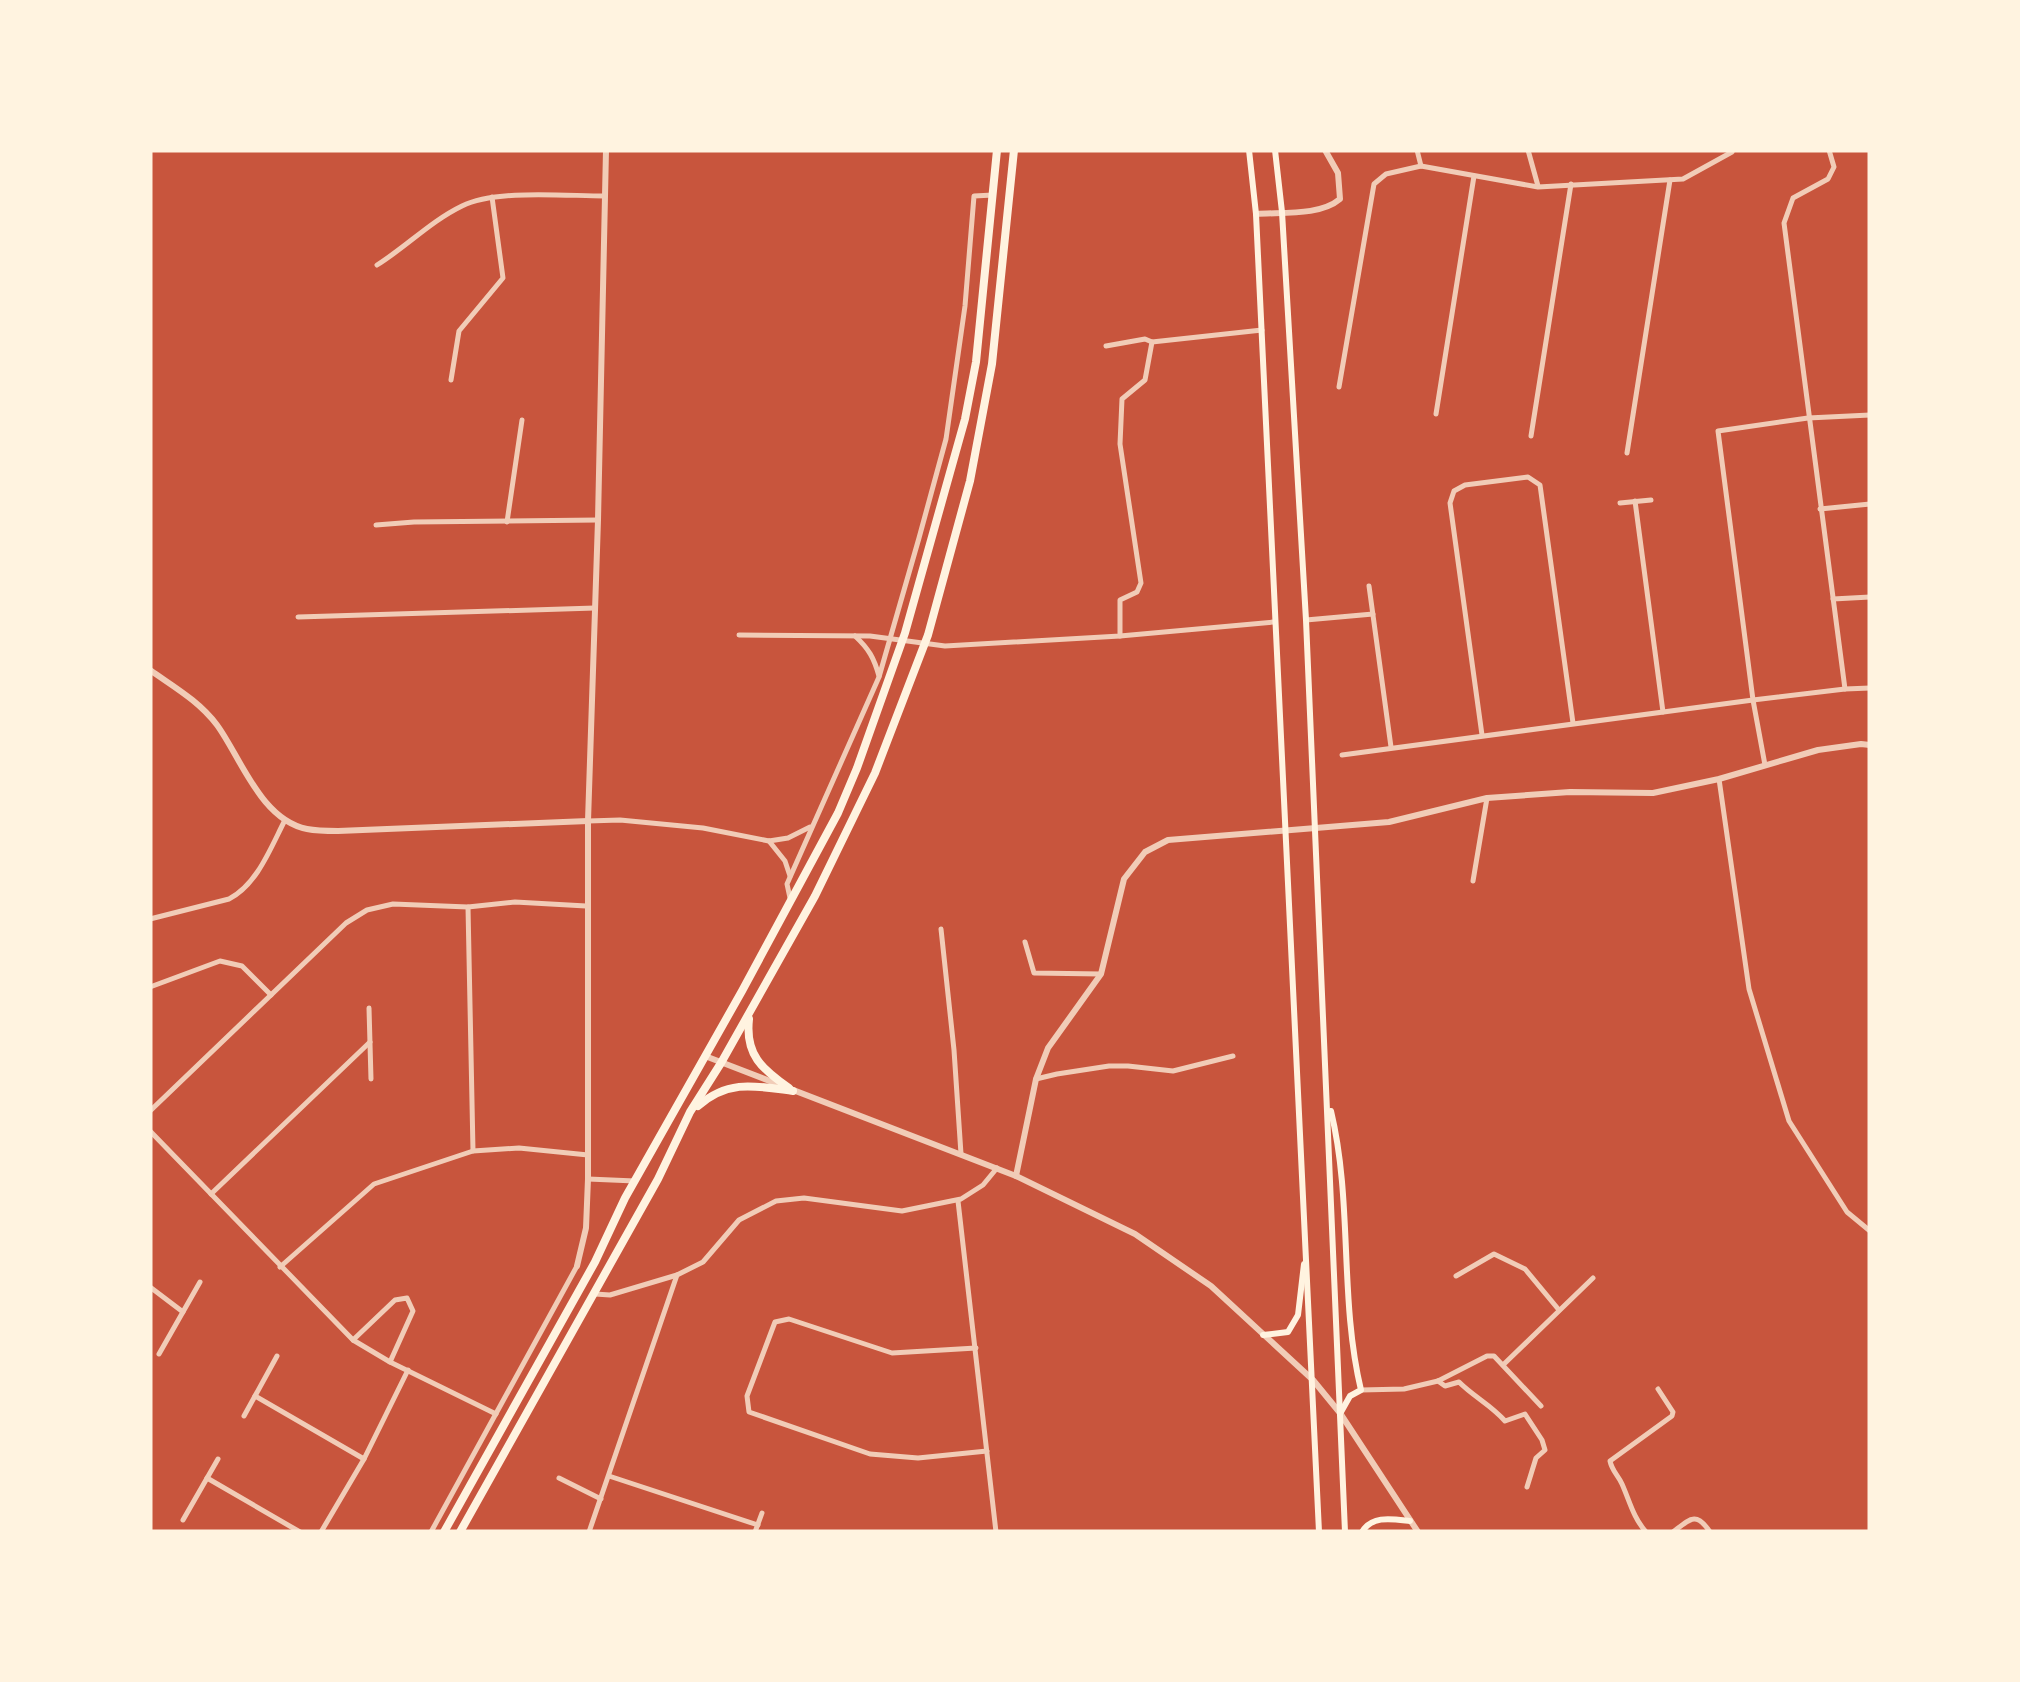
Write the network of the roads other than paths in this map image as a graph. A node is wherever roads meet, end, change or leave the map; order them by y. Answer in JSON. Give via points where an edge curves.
{"nodes":[{"id":1,"x":606,"y":150,"type":"edge"},
{"id":2,"x":997,"y":150,"type":"edge"},
{"id":3,"x":1014,"y":150,"type":"edge"},
{"id":4,"x":1249,"y":150,"type":"edge"},
{"id":5,"x":1276,"y":150,"type":"edge"},
{"id":6,"x":1325,"y":150,"type":"edge"},
{"id":7,"x":1417,"y":150,"type":"edge"},
{"id":8,"x":1528,"y":150,"type":"edge"},
{"id":9,"x":1829,"y":150,"type":"edge"},
{"id":10,"x":1732,"y":152,"type":"dead end"},
{"id":11,"x":1421,"y":166,"type":"junction"},
{"id":12,"x":1474,"y":176,"type":"junction"},
{"id":13,"x":1670,"y":180,"type":"junction"},
{"id":14,"x":1571,"y":184,"type":"junction"},
{"id":15,"x":1538,"y":187,"type":"junction"},
{"id":16,"x":993,"y":195,"type":"junction"},
{"id":17,"x":604,"y":196,"type":"junction"},
{"id":18,"x":492,"y":197,"type":"junction"},
{"id":19,"x":1282,"y":212,"type":"junction"},
{"id":20,"x":1256,"y":214,"type":"junction"},
{"id":21,"x":378,"y":265,"type":"dead end"},
{"id":22,"x":1262,"y":330,"type":"junction"},
{"id":23,"x":1152,"y":342,"type":"junction"},
{"id":24,"x":1106,"y":346,"type":"dead end"},
{"id":25,"x":451,"y":380,"type":"dead end"},
{"id":26,"x":1338,"y":387,"type":"dead end"},
{"id":27,"x":1436,"y":414,"type":"dead end"},
{"id":28,"x":1870,"y":415,"type":"edge"},
{"id":29,"x":1808,"y":418,"type":"junction"},
{"id":30,"x":522,"y":420,"type":"dead end"},
{"id":31,"x":1531,"y":436,"type":"dead end"},
{"id":32,"x":1627,"y":453,"type":"dead end"},
{"id":33,"x":1652,"y":500,"type":"dead end"},
{"id":34,"x":1635,"y":502,"type":"junction"},
{"id":35,"x":1620,"y":504,"type":"dead end"},
{"id":36,"x":1870,"y":504,"type":"edge"},
{"id":37,"x":1820,"y":509,"type":"junction"},
{"id":38,"x":598,"y":520,"type":"junction"},
{"id":39,"x":507,"y":522,"type":"junction"},
{"id":40,"x":376,"y":525,"type":"dead end"},
{"id":41,"x":1369,"y":586,"type":"dead end"},
{"id":42,"x":1870,"y":598,"type":"edge"},
{"id":43,"x":1833,"y":599,"type":"junction"},
{"id":44,"x":595,"y":608,"type":"junction"},
{"id":45,"x":1373,"y":614,"type":"junction"},
{"id":46,"x":298,"y":617,"type":"dead end"},
{"id":47,"x":1306,"y":620,"type":"junction"},
{"id":48,"x":1274,"y":622,"type":"junction"},
{"id":49,"x":738,"y":635,"type":"dead end"},
{"id":50,"x":856,"y":636,"type":"junction"},
{"id":51,"x":1120,"y":636,"type":"junction"},
{"id":52,"x":891,"y":638,"type":"junction"},
{"id":53,"x":902,"y":640,"type":"junction"},
{"id":54,"x":924,"y":644,"type":"junction"},
{"id":55,"x":150,"y":670,"type":"edge"},
{"id":56,"x":879,"y":678,"type":"junction"},
{"id":57,"x":1870,"y":688,"type":"edge"},
{"id":58,"x":1845,"y":689,"type":"junction"},
{"id":59,"x":1754,"y":700,"type":"junction"},
{"id":60,"x":1664,"y":712,"type":"junction"},
{"id":61,"x":1572,"y":723,"type":"junction"},
{"id":62,"x":1482,"y":735,"type":"junction"},
{"id":63,"x":1870,"y":745,"type":"edge"},
{"id":64,"x":1391,"y":748,"type":"junction"},
{"id":65,"x":1342,"y":755,"type":"dead end"},
{"id":66,"x":1765,"y":765,"type":"junction"},
{"id":67,"x":1718,"y":780,"type":"junction"},
{"id":68,"x":1487,"y":798,"type":"junction"},
{"id":69,"x":285,"y":820,"type":"junction"},
{"id":70,"x":588,"y":822,"type":"junction"},
{"id":71,"x":812,"y":826,"type":"junction"},
{"id":72,"x":1314,"y":828,"type":"junction"},
{"id":73,"x":1287,"y":830,"type":"junction"},
{"id":74,"x":769,"y":841,"type":"junction"},
{"id":75,"x":790,"y":876,"type":"junction"},
{"id":76,"x":1473,"y":881,"type":"dead end"},
{"id":77,"x":790,"y":900,"type":"junction"},
{"id":78,"x":586,"y":906,"type":"junction"},
{"id":79,"x":468,"y":907,"type":"junction"},
{"id":80,"x":150,"y":919,"type":"edge"},
{"id":81,"x":942,"y":930,"type":"dead end"},
{"id":82,"x":1025,"y":942,"type":"dead end"},
{"id":83,"x":1102,"y":974,"type":"junction"},
{"id":84,"x":150,"y":987,"type":"edge"},
{"id":85,"x":272,"y":995,"type":"junction"},
{"id":86,"x":369,"y":1008,"type":"dead end"},
{"id":87,"x":749,"y":1015,"type":"junction"},
{"id":88,"x":370,"y":1042,"type":"junction"},
{"id":89,"x":704,"y":1056,"type":"junction"},
{"id":90,"x":1233,"y":1056,"type":"dead end"},
{"id":91,"x":721,"y":1063,"type":"junction"},
{"id":92,"x":371,"y":1079,"type":"dead end"},
{"id":93,"x":1036,"y":1080,"type":"junction"},
{"id":94,"x":793,"y":1091,"type":"junction"},
{"id":95,"x":1327,"y":1095,"type":"junction"},
{"id":96,"x":150,"y":1111,"type":"edge"},
{"id":97,"x":690,"y":1112,"type":"junction"},
{"id":98,"x":150,"y":1131,"type":"edge"},
{"id":99,"x":473,"y":1151,"type":"junction"},
{"id":100,"x":961,"y":1154,"type":"junction"},
{"id":101,"x":588,"y":1155,"type":"junction"},
{"id":102,"x":997,"y":1168,"type":"junction"},
{"id":103,"x":1016,"y":1176,"type":"junction"},
{"id":104,"x":588,"y":1178,"type":"junction"},
{"id":105,"x":635,"y":1180,"type":"junction"},
{"id":106,"x":211,"y":1194,"type":"junction"},
{"id":107,"x":958,"y":1201,"type":"junction"},
{"id":108,"x":1870,"y":1231,"type":"edge"},
{"id":109,"x":1307,"y":1248,"type":"junction"},
{"id":110,"x":577,"y":1266,"type":"joint"},
{"id":111,"x":280,"y":1267,"type":"junction"},
{"id":112,"x":677,"y":1276,"type":"junction"},
{"id":113,"x":1456,"y":1276,"type":"dead end"},
{"id":114,"x":1592,"y":1278,"type":"dead end"},
{"id":115,"x":200,"y":1282,"type":"dead end"},
{"id":116,"x":150,"y":1288,"type":"edge"},
{"id":117,"x":592,"y":1294,"type":"junction"},
{"id":118,"x":1560,"y":1310,"type":"junction"},
{"id":119,"x":183,"y":1312,"type":"junction"},
{"id":120,"x":1263,"y":1335,"type":"junction"},
{"id":121,"x":353,"y":1340,"type":"junction"},
{"id":122,"x":976,"y":1348,"type":"junction"},
{"id":123,"x":159,"y":1354,"type":"dead end"},
{"id":124,"x":278,"y":1356,"type":"dead end"},
{"id":125,"x":390,"y":1362,"type":"junction"},
{"id":126,"x":1503,"y":1365,"type":"junction"},
{"id":127,"x":408,"y":1370,"type":"junction"},
{"id":128,"x":1313,"y":1380,"type":"junction"},
{"id":129,"x":1438,"y":1381,"type":"junction"},
{"id":130,"x":1658,"y":1388,"type":"dead end"},
{"id":131,"x":1361,"y":1390,"type":"junction"},
{"id":132,"x":255,"y":1396,"type":"junction"},
{"id":133,"x":1541,"y":1406,"type":"dead end"},
{"id":134,"x":1340,"y":1413,"type":"junction"},
{"id":135,"x":496,"y":1414,"type":"junction"},
{"id":136,"x":244,"y":1416,"type":"dead end"},
{"id":137,"x":987,"y":1451,"type":"junction"},
{"id":138,"x":364,"y":1458,"type":"junction"},
{"id":139,"x":218,"y":1459,"type":"dead end"},
{"id":140,"x":609,"y":1476,"type":"junction"},
{"id":141,"x":208,"y":1478,"type":"junction"},
{"id":142,"x":558,"y":1478,"type":"dead end"},
{"id":143,"x":1528,"y":1487,"type":"dead end"},
{"id":144,"x":601,"y":1498,"type":"junction"},
{"id":145,"x":762,"y":1513,"type":"dead end"},
{"id":146,"x":183,"y":1520,"type":"dead end"},
{"id":147,"x":1410,"y":1521,"type":"junction"},
{"id":148,"x":757,"y":1529,"type":"edge"},
{"id":149,"x":300,"y":1532,"type":"edge"},
{"id":150,"x":322,"y":1532,"type":"edge"},
{"id":151,"x":431,"y":1532,"type":"edge"},
{"id":152,"x":444,"y":1532,"type":"edge"},
{"id":153,"x":460,"y":1532,"type":"edge"},
{"id":154,"x":589,"y":1532,"type":"edge"},
{"id":155,"x":996,"y":1532,"type":"edge"},
{"id":156,"x":1319,"y":1532,"type":"edge"},
{"id":157,"x":1345,"y":1532,"type":"edge"},
{"id":158,"x":1362,"y":1532,"type":"edge"},
{"id":159,"x":1418,"y":1532,"type":"edge"},
{"id":160,"x":1646,"y":1532,"type":"edge"},
{"id":161,"x":1672,"y":1532,"type":"edge"},
{"id":162,"x":1710,"y":1532,"type":"edge"}],
"edges":[{"from":1,"to":17,"type":"street"},
{"from":2,"to":16,"type":"main road"},
{"from":3,"to":54,"type":"main road","via":[[992,364],[970,481]]},
{"from":4,"to":20,"type":"main road"},
{"from":5,"to":19,"type":"main road"},
{"from":6,"to":19,"type":"street","via":[[1338,173],[1340,199],[1328,207]]},
{"from":7,"to":11,"type":"street"},
{"from":8,"to":15,"type":"street"},
{"from":9,"to":29,"type":"street","via":[[1834,167],[1828,179],[1794,198],[1784,223]]},
{"from":10,"to":13,"type":"street"},
{"from":11,"to":12,"type":"street"},
{"from":11,"to":26,"type":"street","via":[[1386,174],[1374,184]]},
{"from":12,"to":15,"type":"street"},
{"from":12,"to":27,"type":"street"},
{"from":13,"to":14,"type":"street"},
{"from":13,"to":32,"type":"street"},
{"from":14,"to":15,"type":"street"},
{"from":14,"to":31,"type":"street"},
{"from":16,"to":52,"type":"street","via":[[974,196],[946,439]]},
{"from":16,"to":53,"type":"main road","via":[[966,417]]},
{"from":17,"to":18,"type":"street"},
{"from":17,"to":38,"type":"street"},
{"from":18,"to":21,"type":"street","via":[[464,205]]},
{"from":18,"to":25,"type":"street","via":[[503,278],[460,330]]},
{"from":19,"to":20,"type":"street"},
{"from":19,"to":47,"type":"main road"},
{"from":20,"to":22,"type":"main road"},
{"from":22,"to":23,"type":"street"},
{"from":22,"to":48,"type":"main road"},
{"from":23,"to":24,"type":"street"},
{"from":23,"to":51,"type":"street","via":[[1145,380],[1122,399],[1120,444],[1141,583],[1120,600]]},
{"from":28,"to":29,"type":"street"},
{"from":29,"to":37,"type":"street"},
{"from":29,"to":59,"type":"street","via":[[1718,431]]},
{"from":30,"to":39,"type":"street"},
{"from":33,"to":34,"type":"street"},
{"from":34,"to":35,"type":"street"},
{"from":34,"to":60,"type":"street"},
{"from":36,"to":37,"type":"street"},
{"from":37,"to":43,"type":"street"},
{"from":38,"to":39,"type":"street"},
{"from":38,"to":44,"type":"street"},
{"from":39,"to":40,"type":"street"},
{"from":41,"to":45,"type":"street"},
{"from":42,"to":43,"type":"street"},
{"from":43,"to":58,"type":"street"},
{"from":44,"to":46,"type":"street"},
{"from":44,"to":70,"type":"street"},
{"from":45,"to":47,"type":"street"},
{"from":45,"to":64,"type":"street"},
{"from":47,"to":72,"type":"main road"},
{"from":48,"to":51,"type":"street"},
{"from":48,"to":73,"type":"main road"},
{"from":49,"to":50,"type":"street"},
{"from":50,"to":52,"type":"street"},
{"from":50,"to":56,"type":"street","via":[[869,649]]},
{"from":51,"to":54,"type":"street"},
{"from":52,"to":53,"type":"street"},
{"from":52,"to":56,"type":"street"},
{"from":53,"to":54,"type":"street"},
{"from":53,"to":77,"type":"main road","via":[[838,813]]},
{"from":54,"to":87,"type":"main road","via":[[852,824]]},
{"from":55,"to":69,"type":"street","via":[[216,724],[260,796]]},
{"from":56,"to":71,"type":"street"},
{"from":57,"to":58,"type":"street"},
{"from":58,"to":59,"type":"street"},
{"from":59,"to":60,"type":"street"},
{"from":59,"to":66,"type":"street"},
{"from":60,"to":61,"type":"street"},
{"from":61,"to":62,"type":"street"},
{"from":61,"to":62,"type":"street","via":[[1540,485],[1528,477],[1465,485],[1450,503]]},
{"from":62,"to":64,"type":"street"},
{"from":63,"to":66,"type":"street"},
{"from":64,"to":65,"type":"street"},
{"from":66,"to":67,"type":"street"},
{"from":67,"to":68,"type":"street","via":[[1653,792]]},
{"from":67,"to":108,"type":"street","via":[[1750,988],[1789,1121],[1847,1212]]},
{"from":68,"to":72,"type":"street","via":[[1389,822]]},
{"from":68,"to":76,"type":"street"},
{"from":69,"to":70,"type":"street","via":[[338,831]]},
{"from":69,"to":80,"type":"street","via":[[238,894]]},
{"from":70,"to":74,"type":"street","via":[[703,828]]},
{"from":70,"to":78,"type":"street"},
{"from":71,"to":74,"type":"street"},
{"from":71,"to":75,"type":"street"},
{"from":72,"to":73,"type":"street"},
{"from":72,"to":95,"type":"main road"},
{"from":73,"to":83,"type":"street","via":[[1168,840],[1145,852],[1124,879]]},
{"from":73,"to":109,"type":"main road"},
{"from":74,"to":75,"type":"street"},
{"from":75,"to":77,"type":"street"},
{"from":77,"to":89,"type":"main road"},
{"from":78,"to":79,"type":"street"},
{"from":78,"to":101,"type":"street"},
{"from":79,"to":85,"type":"street","via":[[393,904],[367,910]]},
{"from":79,"to":99,"type":"street"},
{"from":81,"to":100,"type":"street"},
{"from":82,"to":83,"type":"street","via":[[1034,973]]},
{"from":83,"to":93,"type":"street","via":[[1048,1048]]},
{"from":84,"to":85,"type":"street","via":[[220,961],[242,966]]},
{"from":85,"to":96,"type":"street"},
{"from":86,"to":88,"type":"street"},
{"from":87,"to":91,"type":"main road"},
{"from":87,"to":94,"type":"main road","via":[[752,1052]]},
{"from":88,"to":92,"type":"street"},
{"from":88,"to":106,"type":"street"},
{"from":89,"to":91,"type":"street"},
{"from":89,"to":105,"type":"main road"},
{"from":90,"to":93,"type":"street","via":[[1173,1071],[1096,1067]]},
{"from":91,"to":94,"type":"street"},
{"from":91,"to":97,"type":"main road"},
{"from":93,"to":103,"type":"street"},
{"from":94,"to":97,"type":"main road","via":[[731,1086]]},
{"from":94,"to":100,"type":"street"},
{"from":95,"to":131,"type":"main road","via":[[1343,1178],[1350,1336]]},
{"from":95,"to":134,"type":"main road"},
{"from":97,"to":117,"type":"main road"},
{"from":98,"to":106,"type":"street"},
{"from":99,"to":101,"type":"street"},
{"from":99,"to":111,"type":"street","via":[[374,1184]]},
{"from":100,"to":102,"type":"street"},
{"from":101,"to":104,"type":"street"},
{"from":102,"to":103,"type":"street"},
{"from":102,"to":107,"type":"street"},
{"from":103,"to":120,"type":"street","via":[[1135,1234],[1211,1286]]},
{"from":104,"to":105,"type":"street"},
{"from":104,"to":110,"type":"street"},
{"from":105,"to":152,"type":"main road"},
{"from":106,"to":111,"type":"street"},
{"from":107,"to":112,"type":"street","via":[[902,1211],[804,1198],[776,1201],[738,1220],[703,1262]]},
{"from":107,"to":122,"type":"street"},
{"from":109,"to":120,"type":"main road","via":[[1296,1321],[1288,1332]]},
{"from":109,"to":128,"type":"main road"},
{"from":110,"to":135,"type":"street"},
{"from":111,"to":121,"type":"street"},
{"from":112,"to":117,"type":"street"},
{"from":112,"to":140,"type":"street"},
{"from":113,"to":118,"type":"street","via":[[1494,1254],[1525,1269]]},
{"from":114,"to":118,"type":"street"},
{"from":115,"to":119,"type":"street"},
{"from":116,"to":119,"type":"street"},
{"from":117,"to":153,"type":"main road"},
{"from":118,"to":126,"type":"street"},
{"from":119,"to":123,"type":"street"},
{"from":120,"to":128,"type":"street"},
{"from":121,"to":125,"type":"street"},
{"from":121,"to":125,"type":"street","via":[[395,1300],[408,1298],[413,1311]]},
{"from":122,"to":137,"type":"street"},
{"from":122,"to":137,"type":"street","via":[[892,1353],[789,1319],[776,1322],[746,1396],[749,1412],[870,1454],[918,1458]]},
{"from":124,"to":132,"type":"street"},
{"from":125,"to":127,"type":"street"},
{"from":126,"to":129,"type":"street","via":[[1487,1356]]},
{"from":126,"to":133,"type":"street"},
{"from":127,"to":135,"type":"street"},
{"from":127,"to":138,"type":"street"},
{"from":128,"to":134,"type":"street"},
{"from":128,"to":156,"type":"main road"},
{"from":129,"to":131,"type":"street"},
{"from":129,"to":143,"type":"street","via":[[1459,1382],[1505,1421],[1526,1414],[1545,1450]]},
{"from":130,"to":160,"type":"street","via":[[1672,1416],[1610,1461]]},
{"from":131,"to":134,"type":"main road"},
{"from":132,"to":136,"type":"street"},
{"from":132,"to":138,"type":"street"},
{"from":134,"to":147,"type":"street"},
{"from":134,"to":157,"type":"main road"},
{"from":135,"to":151,"type":"street"},
{"from":137,"to":155,"type":"street"},
{"from":138,"to":150,"type":"street"},
{"from":139,"to":141,"type":"street"},
{"from":140,"to":144,"type":"street"},
{"from":140,"to":148,"type":"street"},
{"from":141,"to":146,"type":"street"},
{"from":141,"to":149,"type":"street"},
{"from":142,"to":144,"type":"street"},
{"from":144,"to":154,"type":"street"},
{"from":145,"to":148,"type":"street"},
{"from":147,"to":158,"type":"main road","via":[[1373,1520]]},
{"from":147,"to":159,"type":"street"},
{"from":161,"to":162,"type":"street","via":[[1695,1518]]}]}
